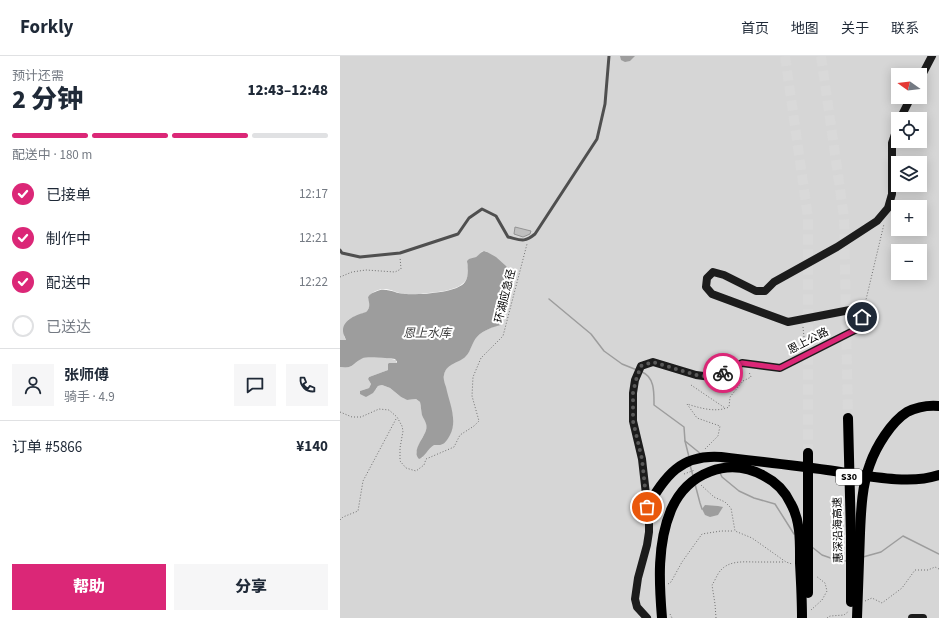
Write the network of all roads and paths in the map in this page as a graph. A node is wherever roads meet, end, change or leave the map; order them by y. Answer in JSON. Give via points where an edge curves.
{"nodes":[{"id":1,"x":609,"y":56,"type":"edge"},
{"id":2,"x":932,"y":56,"type":"edge"},
{"id":3,"x":926,"y":68,"type":"edge"},
{"id":4,"x":892,"y":148,"type":"edge"},
{"id":5,"x":885,"y":220,"type":"dead end"},
{"id":6,"x":528,"y":240,"type":"junction"},
{"id":7,"x":340,"y":250,"type":"edge"},
{"id":8,"x":400,"y":253,"type":"junction"},
{"id":9,"x":340,"y":277,"type":"edge"},
{"id":10,"x":862,"y":317,"type":"junction"},
{"id":11,"x":805,"y":318,"type":"junction"},
{"id":12,"x":808,"y":354,"type":"junction"},
{"id":13,"x":748,"y":369,"type":"dead end"},
{"id":14,"x":691,"y":385,"type":"dead end"},
{"id":15,"x":939,"y":406,"type":"edge"},
{"id":16,"x":725,"y":409,"type":"junction"},
{"id":17,"x":340,"y":412,"type":"edge"},
{"id":18,"x":397,"y":417,"type":"junction"},
{"id":19,"x":848,"y":418,"type":"tunnel mouth"},
{"id":20,"x":703,"y":451,"type":"dead end"},
{"id":21,"x":808,"y":453,"type":"tunnel mouth"},
{"id":22,"x":698,"y":469,"type":"dead end"},
{"id":23,"x":684,"y":474,"type":"dead end"},
{"id":24,"x":939,"y":475,"type":"edge"},
{"id":25,"x":700,"y":480,"type":"dead end"},
{"id":26,"x":647,"y":507,"type":"junction"},
{"id":27,"x":340,"y":520,"type":"edge"},
{"id":28,"x":735,"y":531,"type":"junction"},
{"id":29,"x":855,"y":536,"type":"junction"},
{"id":30,"x":786,"y":562,"type":"junction"},
{"id":31,"x":792,"y":564,"type":"dead end"},
{"id":32,"x":939,"y":568,"type":"edge"},
{"id":33,"x":812,"y":573,"type":"dead end"},
{"id":34,"x":664,"y":587,"type":"dead end"},
{"id":35,"x":860,"y":604,"type":"dead end"},
{"id":36,"x":806,"y":616,"type":"edge"},
{"id":37,"x":852,"y":616,"type":"edge"},
{"id":38,"x":648,"y":618,"type":"edge"},
{"id":39,"x":662,"y":618,"type":"edge"},
{"id":40,"x":716,"y":618,"type":"edge"},
{"id":41,"x":719,"y":618,"type":"edge"},
{"id":42,"x":827,"y":618,"type":"edge"},
{"id":43,"x":912,"y":618,"type":"edge"},
{"id":44,"x":923,"y":618,"type":"edge"}],
"edges":[{"from":1,"to":6,"type":"lane","via":[[605,104],[597,139],[535,234]]},
{"from":2,"to":3,"type":"street"},
{"from":4,"to":11,"type":"street","name":"恩上公路","via":[[892,194],[888,208],[877,221],[774,282],[765,290],[756,291],[713,272],[707,278],[706,287],[712,294],[788,322]]},
{"from":5,"to":10,"type":"path"},
{"from":6,"to":8,"type":"lane","via":[[508,237],[496,216],[482,210],[469,218],[458,234]]},
{"from":6,"to":18,"type":"path","name":"环湖应急径","via":[[503,336],[481,358],[474,377],[472,396],[479,421],[460,435],[454,447],[426,459],[424,465],[416,471],[406,468],[400,461],[403,431]]},
{"from":7,"to":8,"type":"lane","via":[[342,253],[360,257]]},
{"from":8,"to":9,"type":"path","via":[[401,269],[395,272],[366,270]]},
{"from":10,"to":11,"type":"street","name":"恩上公路","via":[[855,309]]},
{"from":10,"to":12,"type":"street","name":"恩上公路","via":[[857,329]]},
{"from":11,"to":12,"type":"path","via":[[802,332]]},
{"from":12,"to":26,"type":"street","name":"恩上公路","via":[[780,368],[742,363],[711,377],[653,362],[641,366],[633,393],[633,421],[642,459]]},
{"from":13,"to":16,"type":"path","via":[[751,377],[743,381],[730,397],[729,407]]},
{"from":14,"to":16,"type":"path"},
{"from":15,"to":29,"type":"highway","via":[[917,408],[906,413],[880,443],[870,464]]},
{"from":16,"to":20,"type":"path","via":[[707,410],[687,404],[697,418],[720,426],[718,436]]},
{"from":17,"to":18,"type":"path","via":[[352,417],[361,417],[379,409],[389,410]]},
{"from":18,"to":27,"type":"path","via":[[363,482],[358,511]]},
{"from":19,"to":29,"type":"highway","name":"惠深沿海高速","number":"S30"},
{"from":21,"to":36,"type":"highway","via":[[809,539]]},
{"from":22,"to":23,"type":"path"},
{"from":24,"to":26,"type":"highway","via":[[916,479],[882,477],[721,456],[703,457],[685,463],[670,474]]},
{"from":25,"to":28,"type":"path","via":[[702,486],[714,497],[731,508]]},
{"from":26,"to":38,"type":"street","name":"恩上公路","via":[[648,538],[635,599],[636,606]]},
{"from":28,"to":30,"type":"path","via":[[752,538]]},
{"from":28,"to":34,"type":"path","via":[[702,534]]},
{"from":29,"to":37,"type":"highway"},
{"from":30,"to":31,"type":"path"},
{"from":30,"to":40,"type":"path","via":[[744,562],[725,566],[712,586]]},
{"from":32,"to":35,"type":"path","via":[[915,570],[902,588],[882,603],[872,598]]},
{"from":33,"to":36,"type":"path","via":[[825,583],[827,591]]},
{"from":36,"to":39,"type":"highway","via":[[799,530],[791,504],[783,490],[760,473],[748,468],[728,467],[708,472],[698,478],[683,490],[677,499],[668,521],[661,552],[659,579]]},
{"from":37,"to":42,"type":"path"},
{"from":40,"to":41,"type":"path"},
{"from":43,"to":44,"type":"street"}]}
